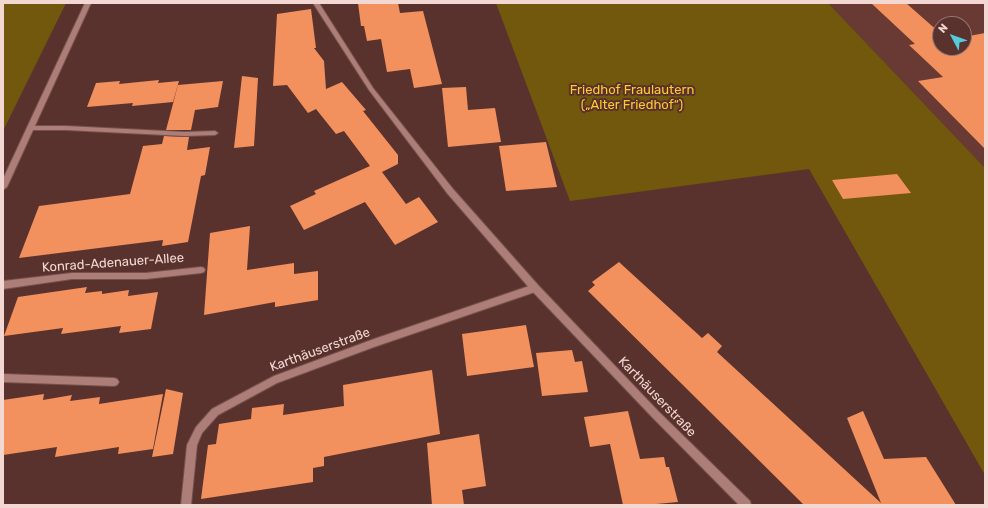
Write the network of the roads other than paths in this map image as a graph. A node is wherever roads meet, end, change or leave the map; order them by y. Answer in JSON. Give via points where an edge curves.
{"nodes":[{"id":1,"x":88,"y":3,"type":"edge"},
{"id":2,"x":316,"y":3,"type":"edge"},
{"id":3,"x":30,"y":128,"type":"junction"},
{"id":4,"x":215,"y":133,"type":"dead end"},
{"id":5,"x":3,"y":187,"type":"edge"},
{"id":6,"x":201,"y":270,"type":"dead end"},
{"id":7,"x":3,"y":285,"type":"edge"},
{"id":8,"x":535,"y":288,"type":"junction"},
{"id":9,"x":3,"y":378,"type":"edge"},
{"id":10,"x":114,"y":382,"type":"dead end"},
{"id":11,"x":186,"y":505,"type":"edge"},
{"id":12,"x":746,"y":505,"type":"edge"}],
"edges":[{"from":1,"to":3,"type":"street"},
{"from":2,"to":8,"type":"street","name":"Karthäuserstraße","via":[[371,89],[405,134],[450,191]]},
{"from":3,"to":4,"type":"street"},
{"from":3,"to":5,"type":"street"},
{"from":6,"to":7,"type":"street","name":"Konrad-Adenauer-Allee","via":[[146,276],[72,276]]},
{"from":8,"to":11,"type":"street","name":"Karthäuserstraße","via":[[274,380],[215,412],[199,430],[192,445]]},
{"from":8,"to":12,"type":"street","name":"Karthäuserstraße"},
{"from":9,"to":10,"type":"street"}]}
